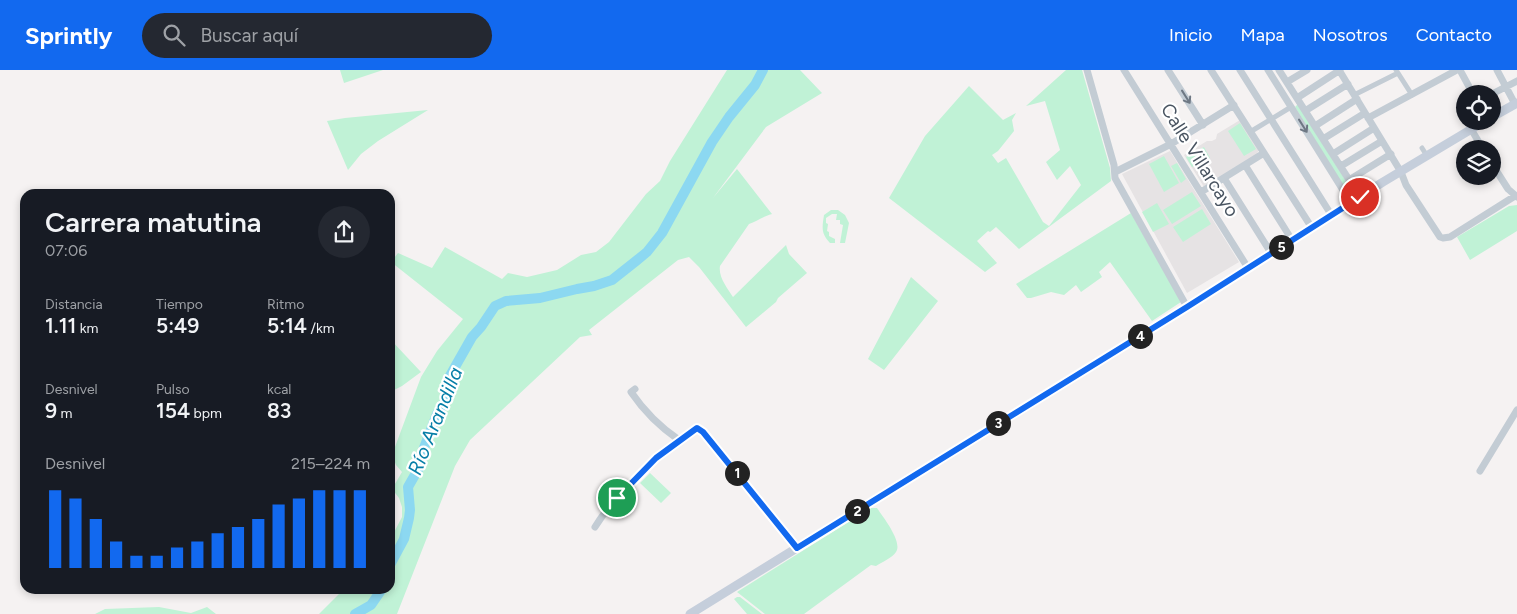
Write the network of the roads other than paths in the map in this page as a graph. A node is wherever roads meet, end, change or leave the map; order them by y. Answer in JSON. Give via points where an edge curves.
{"nodes":[{"id":1,"x":1087,"y":70,"type":"edge"},
{"id":2,"x":1124,"y":70,"type":"edge"},
{"id":3,"x":1168,"y":70,"type":"edge"},
{"id":4,"x":1211,"y":70,"type":"edge"},
{"id":5,"x":1240,"y":70,"type":"edge"},
{"id":6,"x":1268,"y":70,"type":"edge"},
{"id":7,"x":1279,"y":70,"type":"edge"},
{"id":8,"x":1307,"y":70,"type":"edge"},
{"id":9,"x":1340,"y":70,"type":"edge"},
{"id":10,"x":1459,"y":70,"type":"edge"},
{"id":11,"x":1497,"y":70,"type":"edge"},
{"id":12,"x":1397,"y":72,"type":"edge"},
{"id":13,"x":1517,"y":81,"type":"edge"},
{"id":14,"x":1287,"y":82,"type":"junction"},
{"id":15,"x":1348,"y":84,"type":"junction"},
{"id":16,"x":1468,"y":85,"type":"edge"},
{"id":17,"x":1506,"y":87,"type":"junction"},
{"id":18,"x":1501,"y":90,"type":"edge"},
{"id":19,"x":1412,"y":95,"type":"junction"},
{"id":20,"x":1355,"y":97,"type":"junction"},
{"id":21,"x":1298,"y":99,"type":"junction"},
{"id":22,"x":1516,"y":104,"type":"edge"},
{"id":23,"x":1234,"y":105,"type":"junction"},
{"id":24,"x":1291,"y":107,"type":"junction"},
{"id":25,"x":1305,"y":111,"type":"junction"},
{"id":26,"x":1501,"y":112,"type":"edge"},
{"id":27,"x":1367,"y":116,"type":"junction"},
{"id":28,"x":1271,"y":119,"type":"junction"},
{"id":29,"x":1203,"y":125,"type":"junction"},
{"id":30,"x":1315,"y":126,"type":"junction"},
{"id":31,"x":1374,"y":128,"type":"junction"},
{"id":32,"x":1469,"y":130,"type":"edge"},
{"id":33,"x":1250,"y":132,"type":"junction"},
{"id":34,"x":1323,"y":139,"type":"junction"},
{"id":35,"x":1382,"y":141,"type":"junction"},
{"id":36,"x":1171,"y":144,"type":"junction"},
{"id":37,"x":1422,"y":148,"type":"dead end"},
{"id":38,"x":1264,"y":153,"type":"junction"},
{"id":39,"x":1333,"y":154,"type":"junction"},
{"id":40,"x":1391,"y":154,"type":"junction"},
{"id":41,"x":1427,"y":156,"type":"junction"},
{"id":42,"x":1245,"y":165,"type":"junction"},
{"id":43,"x":1340,"y":166,"type":"junction"},
{"id":44,"x":1115,"y":172,"type":"junction"},
{"id":45,"x":1402,"y":172,"type":"junction"},
{"id":46,"x":1224,"y":178,"type":"junction"},
{"id":47,"x":1501,"y":178,"type":"edge"},
{"id":48,"x":1349,"y":180,"type":"junction"},
{"id":49,"x":1201,"y":192,"type":"junction"},
{"id":50,"x":1516,"y":197,"type":"edge"},
{"id":51,"x":1355,"y":200,"type":"junction"},
{"id":52,"x":1332,"y":216,"type":"junction"},
{"id":53,"x":1312,"y":228,"type":"junction"},
{"id":54,"x":1292,"y":240,"type":"junction"},
{"id":55,"x":1271,"y":254,"type":"junction"},
{"id":56,"x":1248,"y":268,"type":"junction"},
{"id":57,"x":1187,"y":307,"type":"junction"},
{"id":58,"x":635,"y":389,"type":"dead end"},
{"id":59,"x":1517,"y":410,"type":"edge"},
{"id":60,"x":679,"y":440,"type":"junction"},
{"id":61,"x":1480,"y":471,"type":"dead end"},
{"id":62,"x":595,"y":527,"type":"dead end"},
{"id":63,"x":797,"y":548,"type":"junction"},
{"id":64,"x":707,"y":603,"type":"junction"},
{"id":65,"x":690,"y":614,"type":"edge"},
{"id":66,"x":699,"y":614,"type":"edge"}],
"edges":[{"from":1,"to":44,"type":"street"},
{"from":2,"to":36,"type":"street","name":"Calle Villarcayo"},
{"from":3,"to":29,"type":"street","one_way":true},
{"from":4,"to":23,"type":"street"},
{"from":5,"to":28,"type":"street"},
{"from":6,"to":24,"type":"street"},
{"from":7,"to":14,"type":"street"},
{"from":8,"to":14,"type":"street"},
{"from":9,"to":15,"type":"street"},
{"from":9,"to":21,"type":"street"},
{"from":10,"to":16,"type":"street"},
{"from":10,"to":19,"type":"street"},
{"from":11,"to":17,"type":"street"},
{"from":12,"to":19,"type":"street"},
{"from":12,"to":20,"type":"street"},
{"from":13,"to":17,"type":"street"},
{"from":14,"to":21,"type":"street"},
{"from":15,"to":20,"type":"street"},
{"from":15,"to":25,"type":"street"},
{"from":17,"to":18,"type":"street"},
{"from":17,"to":22,"type":"street"},
{"from":19,"to":27,"type":"street","via":[[1396,106]]},
{"from":20,"to":27,"type":"street"},
{"from":20,"to":30,"type":"street"},
{"from":21,"to":24,"type":"street"},
{"from":21,"to":25,"type":"street"},
{"from":22,"to":26,"type":"main road"},
{"from":23,"to":29,"type":"street"},
{"from":23,"to":33,"type":"street"},
{"from":24,"to":28,"type":"street"},
{"from":24,"to":51,"type":"street","one_way":true},
{"from":25,"to":30,"type":"street"},
{"from":27,"to":31,"type":"street"},
{"from":27,"to":34,"type":"street"},
{"from":28,"to":33,"type":"street"},
{"from":28,"to":52,"type":"street"},
{"from":29,"to":36,"type":"street"},
{"from":30,"to":34,"type":"street"},
{"from":31,"to":35,"type":"street"},
{"from":31,"to":39,"type":"street"},
{"from":32,"to":41,"type":"main road"},
{"from":33,"to":38,"type":"street"},
{"from":34,"to":39,"type":"street"},
{"from":35,"to":40,"type":"street"},
{"from":35,"to":43,"type":"street"},
{"from":36,"to":44,"type":"street"},
{"from":36,"to":49,"type":"street","name":"Calle Villarcayo"},
{"from":37,"to":41,"type":"street"},
{"from":38,"to":42,"type":"street"},
{"from":38,"to":53,"type":"street"},
{"from":39,"to":43,"type":"street"},
{"from":40,"to":45,"type":"street"},
{"from":40,"to":48,"type":"street"},
{"from":41,"to":45,"type":"main road"},
{"from":42,"to":46,"type":"street"},
{"from":42,"to":54,"type":"street"},
{"from":43,"to":48,"type":"street"},
{"from":44,"to":57,"type":"street","via":[[1115,178]]},
{"from":45,"to":50,"type":"street","via":[[1406,185],[1443,238],[1450,237]]},
{"from":45,"to":51,"type":"main road"},
{"from":46,"to":49,"type":"street"},
{"from":46,"to":55,"type":"street"},
{"from":47,"to":50,"type":"street"},
{"from":48,"to":51,"type":"street"},
{"from":49,"to":56,"type":"street","name":"Calle Villarcayo"},
{"from":51,"to":52,"type":"main road"},
{"from":52,"to":53,"type":"main road"},
{"from":53,"to":54,"type":"main road"},
{"from":54,"to":55,"type":"main road"},
{"from":55,"to":56,"type":"main road"},
{"from":56,"to":57,"type":"main road"},
{"from":57,"to":63,"type":"main road"},
{"from":58,"to":60,"type":"street","via":[[631,392],[638,404]]},
{"from":59,"to":61,"type":"street"},
{"from":60,"to":62,"type":"street","via":[[656,458],[607,508]]},
{"from":60,"to":63,"type":"street","via":[[697,428],[703,432]]},
{"from":63,"to":64,"type":"main road"},
{"from":64,"to":65,"type":"main road"},
{"from":64,"to":66,"type":"street"}]}
